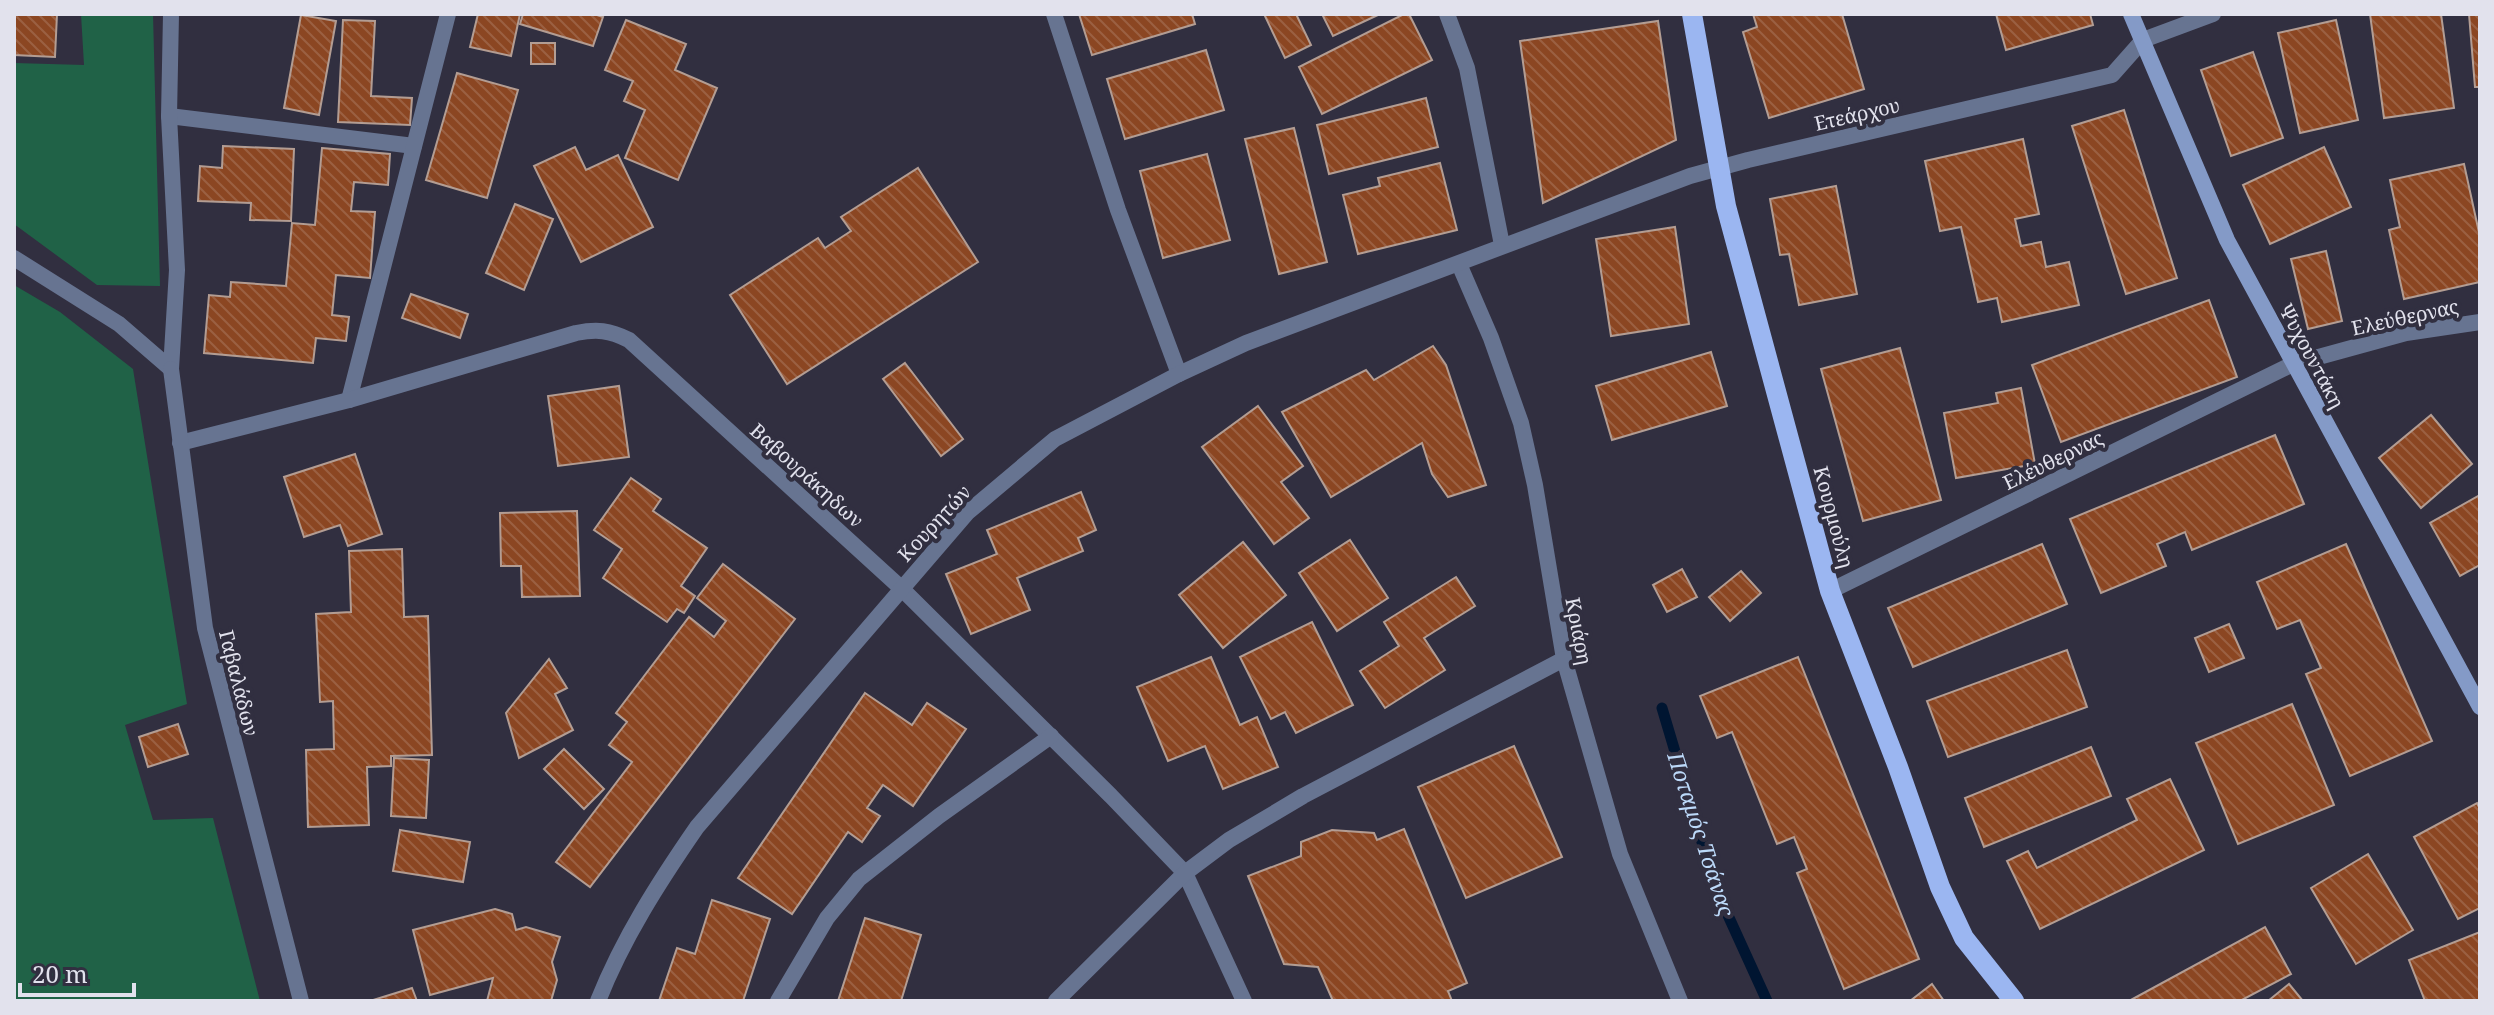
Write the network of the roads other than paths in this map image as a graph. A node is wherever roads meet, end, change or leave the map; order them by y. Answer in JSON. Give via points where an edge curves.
{"nodes":[{"id":1,"x":171,"y":14,"type":"edge"},
{"id":2,"x":448,"y":14,"type":"edge"},
{"id":3,"x":1054,"y":14,"type":"edge"},
{"id":4,"x":1692,"y":14,"type":"edge"},
{"id":5,"x":2131,"y":14,"type":"edge"},
{"id":6,"x":2213,"y":14,"type":"edge"},
{"id":7,"x":1451,"y":15,"type":"edge"},
{"id":8,"x":2143,"y":40,"type":"junction"},
{"id":9,"x":169,"y":116,"type":"junction"},
{"id":10,"x":414,"y":146,"type":"junction"},
{"id":11,"x":1717,"y":168,"type":"junction"},
{"id":12,"x":1502,"y":245,"type":"junction"},
{"id":13,"x":14,"y":258,"type":"edge"},
{"id":14,"x":1459,"y":264,"type":"junction"},
{"id":15,"x":2480,"y":322,"type":"edge"},
{"id":16,"x":2293,"y":364,"type":"junction"},
{"id":17,"x":171,"y":369,"type":"junction"},
{"id":18,"x":1179,"y":374,"type":"junction"},
{"id":19,"x":349,"y":400,"type":"junction"},
{"id":20,"x":180,"y":443,"type":"junction"},
{"id":21,"x":901,"y":588,"type":"junction"},
{"id":22,"x":1830,"y":591,"type":"junction"},
{"id":23,"x":1564,"y":659,"type":"junction"},
{"id":24,"x":2480,"y":707,"type":"edge"},
{"id":25,"x":1051,"y":736,"type":"junction"},
{"id":26,"x":1185,"y":873,"type":"junction"},
{"id":27,"x":301,"y":1001,"type":"edge"},
{"id":28,"x":598,"y":1001,"type":"edge"},
{"id":29,"x":778,"y":1001,"type":"edge"},
{"id":30,"x":1056,"y":1001,"type":"edge"},
{"id":31,"x":1244,"y":1001,"type":"edge"},
{"id":32,"x":1680,"y":1001,"type":"edge"},
{"id":33,"x":2014,"y":1001,"type":"edge"}],
"edges":[{"from":1,"to":9,"type":"street","name":"Γαβαλάδων"},
{"from":2,"to":10,"type":"street"},
{"from":3,"to":18,"type":"street"},
{"from":4,"to":11,"type":"main road","name":"Κουρμούλη"},
{"from":5,"to":8,"type":"main road","name":"Ψυχουντάκη"},
{"from":6,"to":8,"type":"street","name":"Ετεάρχου"},
{"from":7,"to":12,"type":"street","via":[[1467,68]]},
{"from":8,"to":11,"type":"street","name":"Ετεάρχου","via":[[2112,75]]},
{"from":8,"to":16,"type":"main road","name":"Ψυχουντάκη","via":[[2227,240]]},
{"from":9,"to":10,"type":"street"},
{"from":9,"to":17,"type":"street","name":"Γαβαλάδων","via":[[177,270]]},
{"from":10,"to":19,"type":"street"},
{"from":11,"to":12,"type":"street","name":"Ετεάρχου"},
{"from":11,"to":22,"type":"main road","name":"Κουρμούλη"},
{"from":12,"to":14,"type":"street","name":"Κουρητών"},
{"from":13,"to":17,"type":"street","via":[[119,324]]},
{"from":14,"to":18,"type":"street","name":"Κουρητών","via":[[1246,343]]},
{"from":14,"to":23,"type":"street","name":"Κριάρη","via":[[1521,423]]},
{"from":15,"to":16,"type":"street","name":"Ελεύθερνας","via":[[2406,333]]},
{"from":16,"to":22,"type":"street","name":"Ελέυθερνας"},
{"from":16,"to":24,"type":"main road","name":"Ψυχουντάκη"},
{"from":17,"to":20,"type":"street","name":"Γαβαλάδων"},
{"from":18,"to":21,"type":"street","name":"Κουρητών","via":[[1055,439],[967,513]]},
{"from":19,"to":20,"type":"street","name":"Βαβουράκηδων"},
{"from":19,"to":21,"type":"street","name":"Βαβουράκηδων","via":[[576,333],[611,331],[641,350]]},
{"from":20,"to":27,"type":"street","name":"Γαβαλάδων","via":[[205,628]]},
{"from":21,"to":25,"type":"street","name":"Βαβουράκηδων"},
{"from":21,"to":28,"type":"street","name":"Κουρητών","via":[[697,827],[614,962]]},
{"from":22,"to":33,"type":"main road","name":"Κουρμούλη","via":[[1940,887],[1964,938]]},
{"from":23,"to":26,"type":"street","via":[[1303,796]]},
{"from":23,"to":32,"type":"street","name":"Κριάρη","via":[[1620,854]]},
{"from":25,"to":26,"type":"street","name":"Βαβουράκηδων"},
{"from":25,"to":29,"type":"street","via":[[859,879],[827,918]]},
{"from":26,"to":30,"type":"street"},
{"from":26,"to":31,"type":"street","name":"Βαβουράκηδων"}]}
